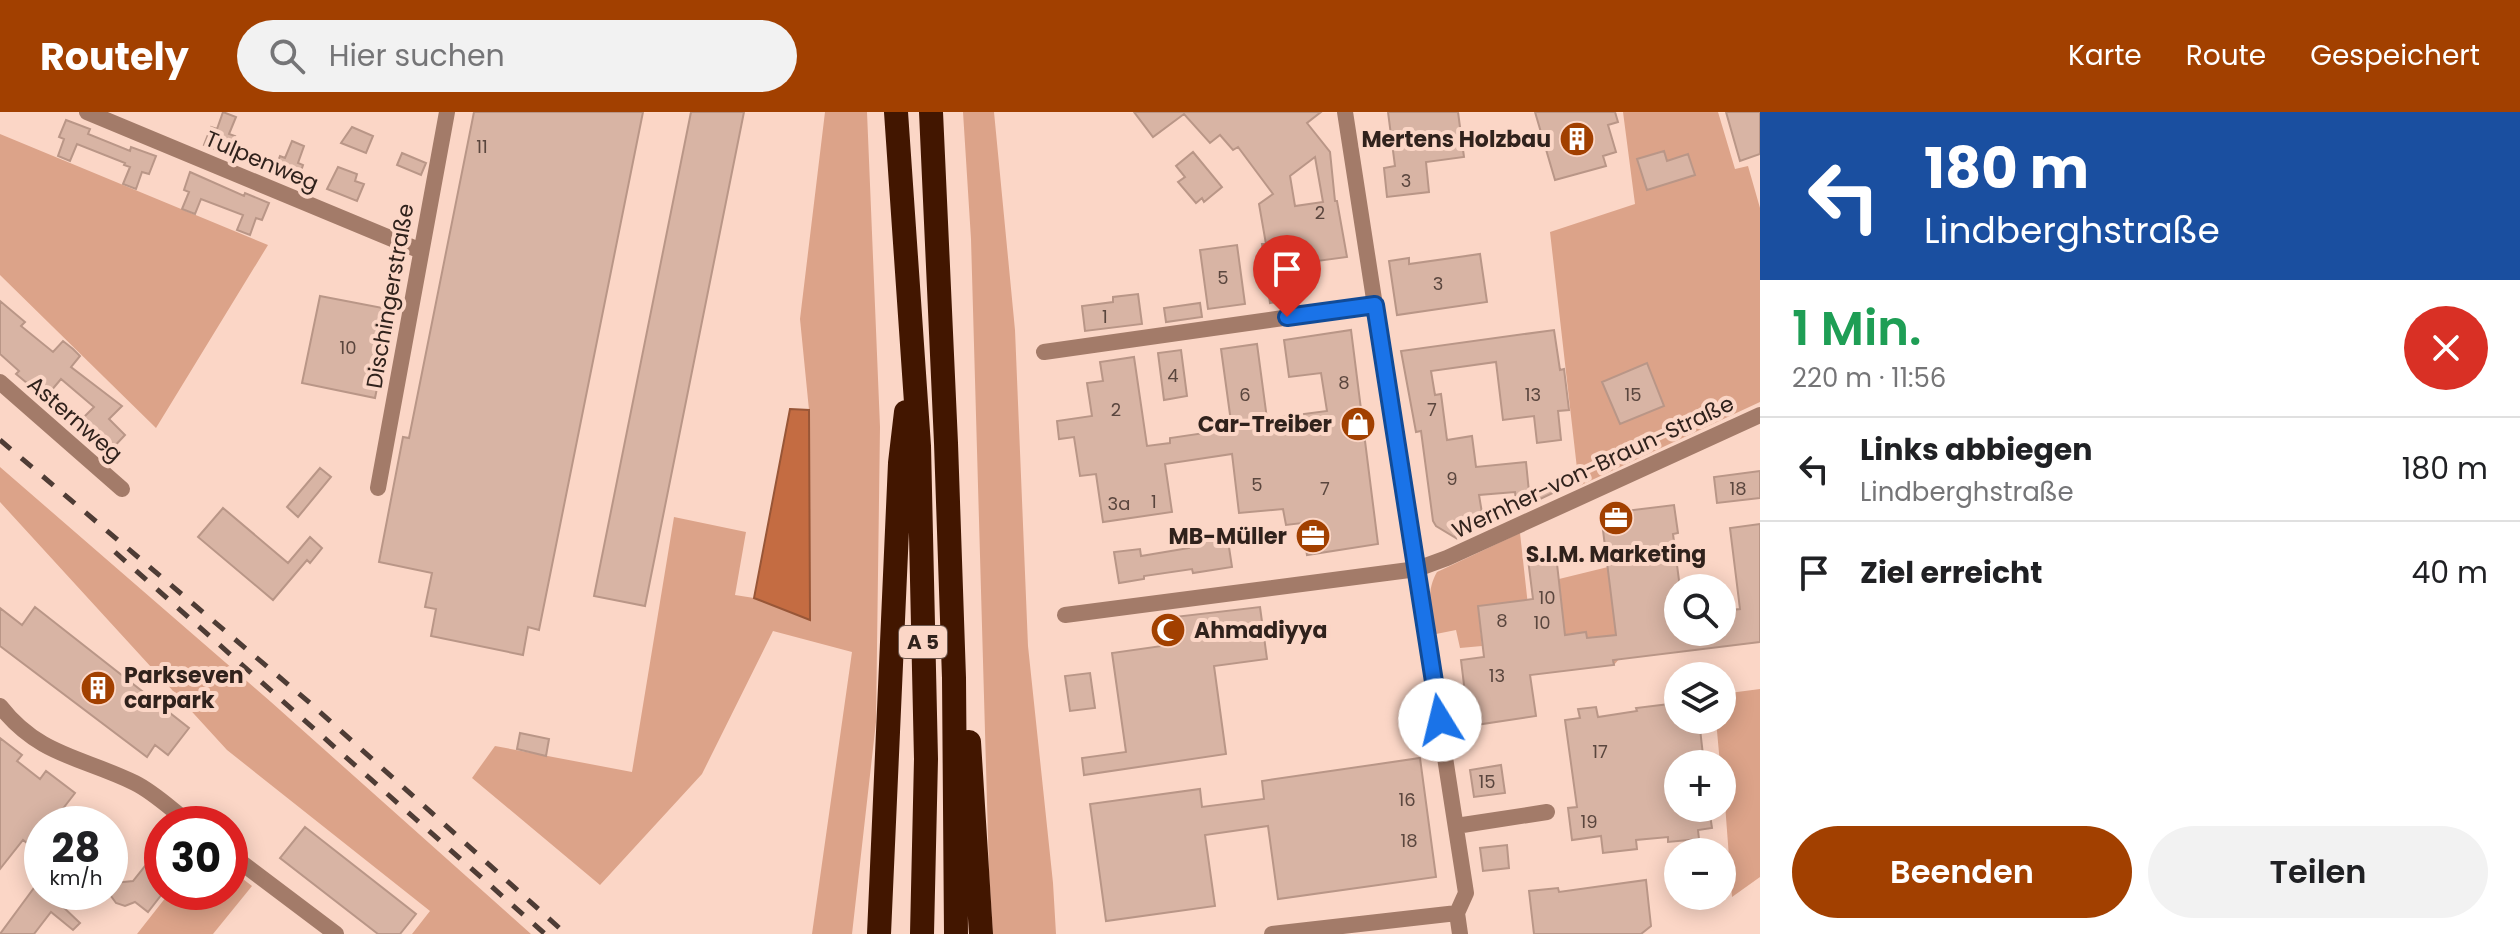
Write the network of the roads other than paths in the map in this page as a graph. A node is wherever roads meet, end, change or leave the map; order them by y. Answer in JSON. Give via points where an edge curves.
{"nodes":[{"id":1,"x":87,"y":112,"type":"edge"},
{"id":2,"x":447,"y":112,"type":"edge"},
{"id":3,"x":896,"y":112,"type":"edge"},
{"id":4,"x":931,"y":112,"type":"edge"},
{"id":5,"x":1345,"y":112,"type":"edge"},
{"id":6,"x":421,"y":251,"type":"junction"},
{"id":7,"x":1375,"y":305,"type":"junction"},
{"id":8,"x":914,"y":351,"type":"junction"},
{"id":9,"x":1044,"y":352,"type":"dead end"},
{"id":10,"x":0,"y":382,"type":"edge"},
{"id":11,"x":1760,"y":415,"type":"edge"},
{"id":12,"x":378,"y":488,"type":"dead end"},
{"id":13,"x":122,"y":489,"type":"dead end"},
{"id":14,"x":1417,"y":569,"type":"junction"},
{"id":15,"x":1065,"y":615,"type":"dead end"},
{"id":16,"x":954,"y":678,"type":"junction"},
{"id":17,"x":0,"y":706,"type":"edge"},
{"id":18,"x":167,"y":806,"type":"edge"},
{"id":19,"x":1547,"y":812,"type":"dead end"},
{"id":20,"x":1456,"y":826,"type":"junction"},
{"id":21,"x":248,"y":868,"type":"edge"},
{"id":22,"x":1457,"y":913,"type":"junction"},
{"id":23,"x":878,"y":928,"type":"edge"},
{"id":24,"x":336,"y":934,"type":"edge"},
{"id":25,"x":922,"y":934,"type":"edge"},
{"id":26,"x":956,"y":934,"type":"edge"},
{"id":27,"x":981,"y":934,"type":"edge"},
{"id":28,"x":1272,"y":934,"type":"edge"},
{"id":29,"x":1460,"y":934,"type":"edge"}],
"edges":[{"from":1,"to":6,"type":"street","name":"Tulpenweg"},
{"from":2,"to":6,"type":"street","name":"Dischingerstraße"},
{"from":3,"to":8,"type":"highway","number":"A 5"},
{"from":4,"to":16,"type":"highway","number":"A 5"},
{"from":5,"to":7,"type":"street"},
{"from":6,"to":12,"type":"street","name":"Dischingerstraße"},
{"from":7,"to":9,"type":"street"},
{"from":7,"to":14,"type":"street"},
{"from":8,"to":23,"type":"highway","via":[[900,463]]},
{"from":8,"to":25,"type":"highway","number":"A 5","via":[[926,743]]},
{"from":10,"to":13,"type":"street","name":"Asternweg"},
{"from":11,"to":14,"type":"street","name":"Wernher-von-Braun-Straße"},
{"from":14,"to":15,"type":"street","name":"Wernher-von-Braun-Straße"},
{"from":14,"to":20,"type":"street"},
{"from":16,"to":26,"type":"highway","number":"A 5"},
{"from":16,"to":27,"type":"highway","number":"A 5","via":[[968,718]]},
{"from":17,"to":18,"type":"street","via":[[38,742],[139,785]]},
{"from":19,"to":20,"type":"street"},
{"from":20,"to":22,"type":"street","via":[[1466,893]]},
{"from":21,"to":24,"type":"street"},
{"from":22,"to":28,"type":"street"},
{"from":22,"to":29,"type":"street"}]}
